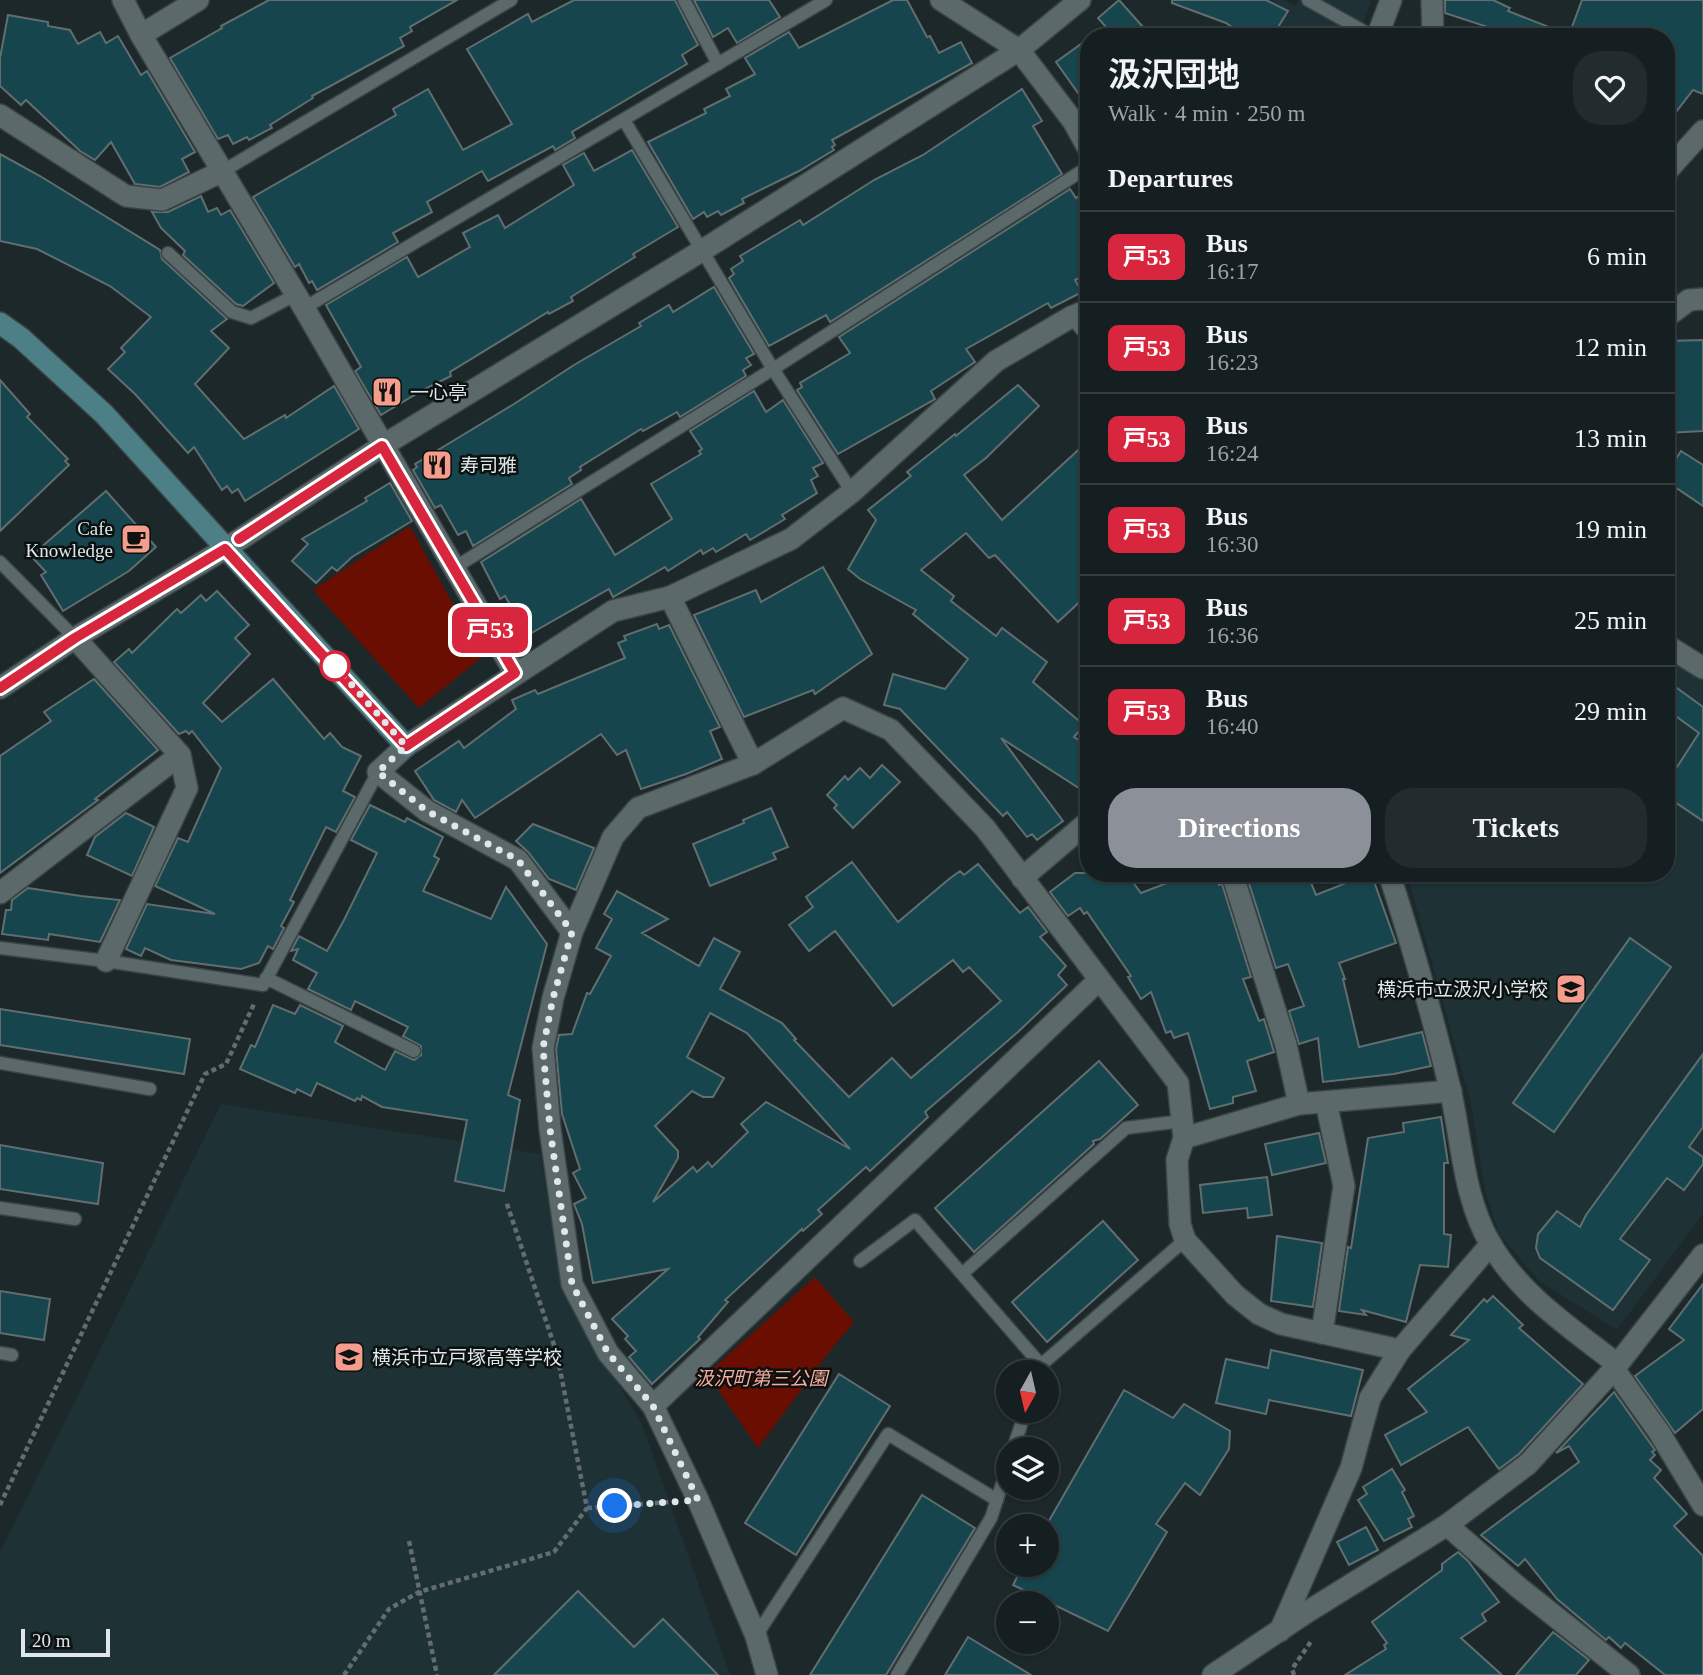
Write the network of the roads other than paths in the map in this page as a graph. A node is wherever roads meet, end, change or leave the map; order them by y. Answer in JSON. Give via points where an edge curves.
{"nodes":[{"id":1,"x":123,"y":0,"type":"edge"},
{"id":2,"x":198,"y":0,"type":"edge"},
{"id":3,"x":511,"y":0,"type":"edge"},
{"id":4,"x":684,"y":0,"type":"edge"},
{"id":5,"x":826,"y":0,"type":"edge"},
{"id":6,"x":941,"y":0,"type":"edge"},
{"id":7,"x":1080,"y":0,"type":"edge"},
{"id":8,"x":1308,"y":0,"type":"edge"},
{"id":9,"x":1391,"y":0,"type":"edge"},
{"id":10,"x":1432,"y":0,"type":"edge"},
{"id":11,"x":1359,"y":28,"type":"edge"},
{"id":12,"x":1379,"y":28,"type":"edge"},
{"id":13,"x":1433,"y":28,"type":"edge"},
{"id":14,"x":141,"y":35,"type":"junction"},
{"id":15,"x":1019,"y":50,"type":"junction"},
{"id":16,"x":718,"y":64,"type":"junction"},
{"id":17,"x":0,"y":115,"type":"edge"},
{"id":18,"x":624,"y":120,"type":"junction"},
{"id":19,"x":1703,"y":131,"type":"edge"},
{"id":20,"x":1080,"y":134,"type":"edge"},
{"id":21,"x":1675,"y":162,"type":"edge"},
{"id":22,"x":223,"y":171,"type":"junction"},
{"id":23,"x":1080,"y":172,"type":"edge"},
{"id":24,"x":704,"y":250,"type":"junction"},
{"id":25,"x":168,"y":253,"type":"dead end"},
{"id":26,"x":1703,"y":299,"type":"edge"},
{"id":27,"x":299,"y":302,"type":"junction"},
{"id":28,"x":1675,"y":310,"type":"edge"},
{"id":29,"x":1080,"y":313,"type":"edge"},
{"id":30,"x":0,"y":323,"type":"edge"},
{"id":31,"x":773,"y":369,"type":"junction"},
{"id":32,"x":382,"y":446,"type":"junction"},
{"id":33,"x":852,"y":492,"type":"junction"},
{"id":34,"x":225,"y":549,"type":"junction"},
{"id":35,"x":0,"y":562,"type":"edge"},
{"id":36,"x":454,"y":568,"type":"junction"},
{"id":37,"x":670,"y":597,"type":"junction"},
{"id":38,"x":75,"y":638,"type":"junction"},
{"id":39,"x":1675,"y":651,"type":"edge"},
{"id":40,"x":1703,"y":668,"type":"edge"},
{"id":41,"x":515,"y":673,"type":"junction"},
{"id":42,"x":0,"y":688,"type":"edge"},
{"id":43,"x":406,"y":746,"type":"junction"},
{"id":44,"x":180,"y":755,"type":"junction"},
{"id":45,"x":753,"y":764,"type":"junction"},
{"id":46,"x":378,"y":772,"type":"junction"},
{"id":47,"x":1080,"y":829,"type":"edge"},
{"id":48,"x":1022,"y":878,"type":"junction"},
{"id":49,"x":1235,"y":882,"type":"edge"},
{"id":50,"x":1392,"y":882,"type":"edge"},
{"id":51,"x":0,"y":893,"type":"edge"},
{"id":52,"x":572,"y":932,"type":"junction"},
{"id":53,"x":0,"y":948,"type":"edge"},
{"id":54,"x":106,"y":961,"type":"junction"},
{"id":55,"x":1099,"y":980,"type":"junction"},
{"id":56,"x":265,"y":981,"type":"junction"},
{"id":57,"x":414,"y":1051,"type":"dead end"},
{"id":58,"x":0,"y":1063,"type":"edge"},
{"id":59,"x":150,"y":1089,"type":"dead end"},
{"id":60,"x":1451,"y":1091,"type":"junction"},
{"id":61,"x":1326,"y":1102,"type":"junction"},
{"id":62,"x":1299,"y":1104,"type":"junction"},
{"id":63,"x":1183,"y":1129,"type":"junction"},
{"id":64,"x":0,"y":1208,"type":"edge"},
{"id":65,"x":75,"y":1219,"type":"dead end"},
{"id":66,"x":1185,"y":1240,"type":"junction"},
{"id":67,"x":1491,"y":1244,"type":"junction"},
{"id":68,"x":1703,"y":1255,"type":"edge"},
{"id":69,"x":860,"y":1261,"type":"dead end"},
{"id":70,"x":961,"y":1274,"type":"junction"},
{"id":71,"x":1322,"y":1333,"type":"junction"},
{"id":72,"x":1400,"y":1350,"type":"junction"},
{"id":73,"x":1033,"y":1360,"type":"edge"},
{"id":74,"x":1049,"y":1360,"type":"edge"},
{"id":75,"x":1616,"y":1367,"type":"junction"},
{"id":76,"x":653,"y":1406,"type":"junction"},
{"id":77,"x":996,"y":1499,"type":"edge"},
{"id":78,"x":997,"y":1500,"type":"edge"},
{"id":79,"x":1703,"y":1504,"type":"edge"},
{"id":80,"x":1447,"y":1525,"type":"junction"},
{"id":81,"x":1279,"y":1633,"type":"junction"},
{"id":82,"x":756,"y":1636,"type":"junction"},
{"id":83,"x":1619,"y":1672,"type":"edge"},
{"id":84,"x":1218,"y":1674,"type":"edge"},
{"id":85,"x":767,"y":1675,"type":"edge"},
{"id":86,"x":897,"y":1675,"type":"edge"}],
"edges":[{"from":1,"to":14,"type":"street"},
{"from":2,"to":14,"type":"street"},
{"from":3,"to":22,"type":"lane"},
{"from":4,"to":16,"type":"lane"},
{"from":5,"to":16,"type":"lane"},
{"from":6,"to":15,"type":"street"},
{"from":7,"to":15,"type":"street"},
{"from":8,"to":11,"type":"lane"},
{"from":9,"to":12,"type":"street"},
{"from":10,"to":13,"type":"street"},
{"from":14,"to":22,"type":"street"},
{"from":15,"to":20,"type":"street"},
{"from":15,"to":24,"type":"street"},
{"from":16,"to":18,"type":"lane"},
{"from":17,"to":22,"type":"street","via":[[126,195],[162,200]]},
{"from":18,"to":24,"type":"lane"},
{"from":18,"to":27,"type":"lane"},
{"from":19,"to":21,"type":"street"},
{"from":22,"to":27,"type":"street"},
{"from":23,"to":31,"type":"lane"},
{"from":24,"to":31,"type":"lane"},
{"from":24,"to":32,"type":"street"},
{"from":25,"to":27,"type":"lane","via":[[232,312],[251,318]]},
{"from":26,"to":28,"type":"street","via":[[1689,300]]},
{"from":27,"to":32,"type":"street"},
{"from":29,"to":33,"type":"street","via":[[996,361]]},
{"from":30,"to":34,"type":"street","via":[[104,414]]},
{"from":31,"to":33,"type":"lane"},
{"from":31,"to":36,"type":"lane"},
{"from":32,"to":34,"type":"street"},
{"from":32,"to":36,"type":"street"},
{"from":33,"to":37,"type":"street","via":[[791,539]]},
{"from":34,"to":38,"type":"street"},
{"from":34,"to":43,"type":"street"},
{"from":35,"to":38,"type":"lane"},
{"from":36,"to":41,"type":"street"},
{"from":37,"to":41,"type":"street","via":[[613,611]]},
{"from":37,"to":45,"type":"street"},
{"from":38,"to":42,"type":"street"},
{"from":38,"to":44,"type":"street"},
{"from":39,"to":40,"type":"street"},
{"from":41,"to":43,"type":"street"},
{"from":43,"to":46,"type":"street"},
{"from":44,"to":51,"type":"street"},
{"from":44,"to":54,"type":"street","via":[[187,788]]},
{"from":45,"to":48,"type":"street","via":[[843,708],[891,730],[985,828]]},
{"from":45,"to":52,"type":"street","via":[[638,808],[613,837]]},
{"from":46,"to":52,"type":"street","via":[[427,811],[518,860]]},
{"from":46,"to":56,"type":"lane"},
{"from":47,"to":48,"type":"street"},
{"from":48,"to":55,"type":"street"},
{"from":49,"to":62,"type":"street","via":[[1286,1045]]},
{"from":50,"to":60,"type":"street","via":[[1423,978]]},
{"from":52,"to":76,"type":"street","via":[[543,1048],[572,1284],[608,1353]]},
{"from":53,"to":54,"type":"lane"},
{"from":54,"to":56,"type":"lane"},
{"from":55,"to":63,"type":"street","via":[[1178,1083]]},
{"from":55,"to":76,"type":"street"},
{"from":56,"to":57,"type":"lane"},
{"from":58,"to":59,"type":"lane"},
{"from":60,"to":61,"type":"street"},
{"from":60,"to":67,"type":"street","via":[[1471,1200]]},
{"from":61,"to":62,"type":"street"},
{"from":61,"to":71,"type":"street","via":[[1344,1186]]},
{"from":62,"to":63,"type":"street"},
{"from":63,"to":66,"type":"street","via":[[1177,1160]]},
{"from":63,"to":70,"type":"lane","via":[[1126,1128]]},
{"from":64,"to":65,"type":"lane"},
{"from":66,"to":71,"type":"street","via":[[1235,1295],[1259,1314],[1280,1324]]},
{"from":66,"to":74,"type":"lane"},
{"from":67,"to":72,"type":"street"},
{"from":67,"to":75,"type":"street","via":[[1533,1299]]},
{"from":68,"to":75,"type":"street"},
{"from":69,"to":70,"type":"lane","via":[[915,1220]]},
{"from":70,"to":73,"type":"lane"},
{"from":71,"to":72,"type":"street"},
{"from":72,"to":81,"type":"street","via":[[1370,1398],[1351,1468]]},
{"from":75,"to":79,"type":"street"},
{"from":75,"to":80,"type":"street","via":[[1528,1464]]},
{"from":76,"to":82,"type":"street"},
{"from":77,"to":82,"type":"lane","via":[[888,1434]]},
{"from":78,"to":86,"type":"lane","via":[[991,1518]]},
{"from":80,"to":81,"type":"street"},
{"from":80,"to":83,"type":"street"},
{"from":81,"to":84,"type":"street"},
{"from":82,"to":85,"type":"street"}]}
